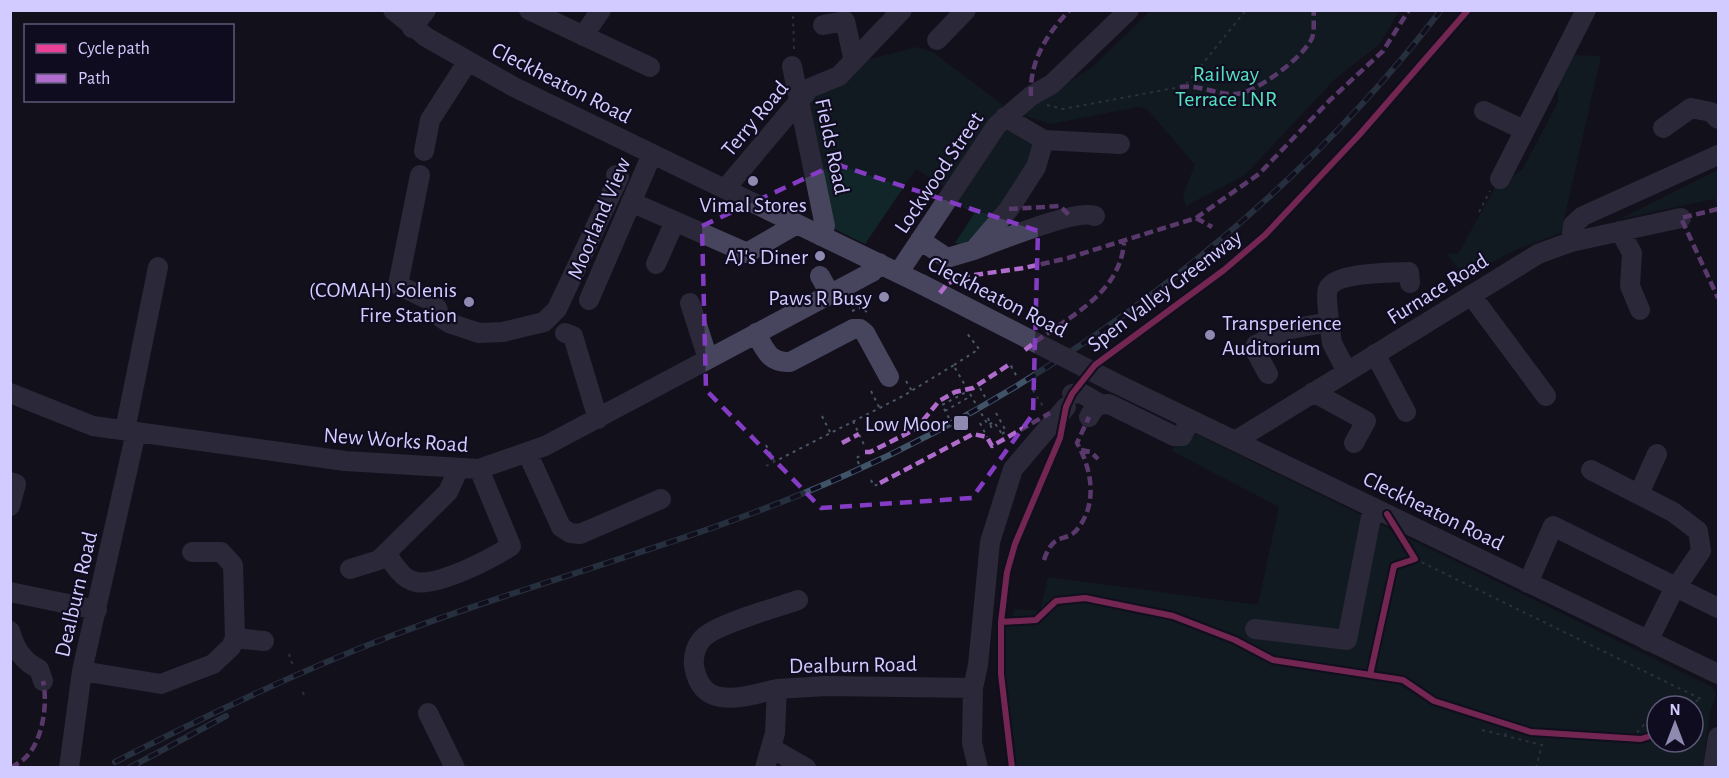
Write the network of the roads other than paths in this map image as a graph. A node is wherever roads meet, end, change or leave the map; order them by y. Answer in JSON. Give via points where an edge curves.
{"nodes":[{"id":1,"x":393,"y":10,"type":"edge"},
{"id":2,"x":426,"y":10,"type":"edge"},
{"id":3,"x":529,"y":10,"type":"edge"},
{"id":4,"x":601,"y":10,"type":"edge"},
{"id":5,"x":902,"y":10,"type":"edge"},
{"id":6,"x":966,"y":10,"type":"edge"},
{"id":7,"x":1129,"y":10,"type":"edge"},
{"id":8,"x":1586,"y":10,"type":"edge"},
{"id":9,"x":823,"y":25,"type":"dead end"},
{"id":10,"x":412,"y":28,"type":"junction"},
{"id":11,"x":583,"y":36,"type":"junction"},
{"id":12,"x":937,"y":40,"type":"dead end"},
{"id":13,"x":468,"y":61,"type":"junction"},
{"id":14,"x":854,"y":61,"type":"junction"},
{"id":15,"x":792,"y":66,"type":"road end"},
{"id":16,"x":650,"y":67,"type":"dead end"},
{"id":17,"x":800,"y":102,"type":"junction"},
{"id":18,"x":1484,"y":111,"type":"dead end"},
{"id":19,"x":1005,"y":117,"type":"junction"},
{"id":20,"x":1719,"y":119,"type":"edge"},
{"id":21,"x":1663,"y":128,"type":"dead end"},
{"id":22,"x":1524,"y":130,"type":"junction"},
{"id":23,"x":1044,"y":140,"type":"junction"},
{"id":24,"x":1120,"y":144,"type":"dead end"},
{"id":25,"x":424,"y":151,"type":"dead end"},
{"id":26,"x":652,"y":154,"type":"junction"},
{"id":27,"x":1719,"y":155,"type":"edge"},
{"id":28,"x":420,"y":175,"type":"dead end"},
{"id":29,"x":616,"y":175,"type":"dead end"},
{"id":30,"x":1500,"y":178,"type":"road end"},
{"id":31,"x":725,"y":189,"type":"junction"},
{"id":32,"x":631,"y":202,"type":"junction"},
{"id":33,"x":1095,"y":216,"type":"dead end"},
{"id":34,"x":1682,"y":218,"type":"dead end"},
{"id":35,"x":675,"y":221,"type":"junction"},
{"id":36,"x":795,"y":225,"type":"junction"},
{"id":37,"x":1620,"y":231,"type":"junction"},
{"id":38,"x":821,"y":236,"type":"junction"},
{"id":39,"x":920,"y":240,"type":"junction"},
{"id":40,"x":1571,"y":242,"type":"junction"},
{"id":41,"x":974,"y":250,"type":"junction"},
{"id":42,"x":879,"y":263,"type":"junction"},
{"id":43,"x":656,"y":264,"type":"dead end"},
{"id":44,"x":158,"y":267,"type":"dead end"},
{"id":45,"x":899,"y":272,"type":"junction"},
{"id":46,"x":820,"y":276,"type":"dead end"},
{"id":47,"x":1410,"y":283,"type":"dead end"},
{"id":48,"x":830,"y":294,"type":"junction"},
{"id":49,"x":1471,"y":295,"type":"junction"},
{"id":50,"x":589,"y":300,"type":"dead end"},
{"id":51,"x":690,"y":303,"type":"dead end"},
{"id":52,"x":1640,"y":310,"type":"dead end"},
{"id":53,"x":1329,"y":322,"type":"junction"},
{"id":54,"x":565,"y":333,"type":"dead end"},
{"id":55,"x":756,"y":333,"type":"junction"},
{"id":56,"x":1375,"y":354,"type":"junction"},
{"id":57,"x":708,"y":359,"type":"junction"},
{"id":58,"x":1347,"y":372,"type":"junction"},
{"id":59,"x":1268,"y":374,"type":"dead end"},
{"id":60,"x":889,"y":377,"type":"dead end"},
{"id":61,"x":1313,"y":392,"type":"junction"},
{"id":62,"x":10,"y":393,"type":"edge"},
{"id":63,"x":1546,"y":396,"type":"dead end"},
{"id":64,"x":1406,"y":412,"type":"dead end"},
{"id":65,"x":598,"y":419,"type":"junction"},
{"id":66,"x":1190,"y":420,"type":"junction"},
{"id":67,"x":131,"y":431,"type":"junction"},
{"id":68,"x":1235,"y":441,"type":"junction"},
{"id":69,"x":1354,"y":443,"type":"dead end"},
{"id":70,"x":527,"y":452,"type":"junction"},
{"id":71,"x":1657,"y":454,"type":"dead end"},
{"id":72,"x":459,"y":468,"type":"junction"},
{"id":73,"x":479,"y":469,"type":"junction"},
{"id":74,"x":1591,"y":470,"type":"dead end"},
{"id":75,"x":10,"y":482,"type":"edge"},
{"id":76,"x":1639,"y":494,"type":"junction"},
{"id":77,"x":661,"y":499,"type":"dead end"},
{"id":78,"x":10,"y":506,"type":"edge"},
{"id":79,"x":1373,"y":507,"type":"junction"},
{"id":80,"x":192,"y":552,"type":"dead end"},
{"id":81,"x":387,"y":553,"type":"junction"},
{"id":82,"x":350,"y":569,"type":"dead end"},
{"id":83,"x":1528,"y":583,"type":"junction"},
{"id":84,"x":1676,"y":588,"type":"junction"},
{"id":85,"x":11,"y":594,"type":"edge"},
{"id":86,"x":798,"y":600,"type":"dead end"},
{"id":87,"x":1718,"y":607,"type":"edge"},
{"id":88,"x":97,"y":610,"type":"junction"},
{"id":89,"x":1255,"y":629,"type":"dead end"},
{"id":90,"x":10,"y":631,"type":"edge"},
{"id":91,"x":235,"y":638,"type":"junction"},
{"id":92,"x":264,"y":641,"type":"dead end"},
{"id":93,"x":1648,"y":641,"type":"junction"},
{"id":94,"x":82,"y":671,"type":"junction"},
{"id":95,"x":1719,"y":674,"type":"edge"},
{"id":96,"x":43,"y":681,"type":"dead end"},
{"id":97,"x":973,"y":688,"type":"junction"},
{"id":98,"x":777,"y":689,"type":"junction"},
{"id":99,"x":428,"y":713,"type":"dead end"},
{"id":100,"x":1719,"y":737,"type":"edge"},
{"id":101,"x":771,"y":748,"type":"junction"},
{"id":102,"x":69,"y":768,"type":"edge"},
{"id":103,"x":455,"y":768,"type":"edge"},
{"id":104,"x":765,"y":768,"type":"edge"},
{"id":105,"x":806,"y":768,"type":"edge"},
{"id":106,"x":978,"y":768,"type":"edge"},
{"id":107,"x":1713,"y":768,"type":"edge"}],
"edges":[{"from":1,"to":10,"type":"street","name":"Cleckheaton Road"},
{"from":2,"to":10,"type":"street"},
{"from":3,"to":11,"type":"street"},
{"from":4,"to":11,"type":"street"},
{"from":5,"to":14,"type":"street","name":"Terry Road"},
{"from":6,"to":12,"type":"street"},
{"from":7,"to":19,"type":"street","name":"Lockwood Street","via":[[1052,84]]},
{"from":8,"to":22,"type":"street"},
{"from":9,"to":14,"type":"street","via":[[845,21]]},
{"from":10,"to":13,"type":"street","name":"Cleckheaton Road"},
{"from":11,"to":16,"type":"street"},
{"from":13,"to":25,"type":"street","via":[[430,120]]},
{"from":13,"to":26,"type":"street","name":"Cleckheaton Road"},
{"from":14,"to":17,"type":"street","name":"Terry Road","via":[[838,76],[810,88]]},
{"from":15,"to":17,"type":"street","name":"Fields Road"},
{"from":17,"to":31,"type":"street","name":"Terry Road"},
{"from":17,"to":38,"type":"street","name":"Fields Road","via":[[825,226]]},
{"from":18,"to":22,"type":"street"},
{"from":19,"to":23,"type":"street"},
{"from":19,"to":39,"type":"street","name":"Lockwood Street"},
{"from":20,"to":21,"type":"street","via":[[1712,112],[1691,108]]},
{"from":22,"to":30,"type":"street"},
{"from":23,"to":24,"type":"street"},
{"from":23,"to":41,"type":"street","via":[[1036,167],[1009,209]]},
{"from":26,"to":31,"type":"street","name":"Cleckheaton Road"},
{"from":26,"to":32,"type":"street","name":"Moorland View"},
{"from":27,"to":40,"type":"street","via":[[1583,216],[1573,225]]},
{"from":28,"to":29,"type":"street","via":[[398,285],[429,300],[449,323],[489,334],[544,322],[557,309],[619,177]]},
{"from":31,"to":36,"type":"street","name":"Cleckheaton Road"},
{"from":32,"to":35,"type":"street"},
{"from":32,"to":50,"type":"street","name":"Moorland View"},
{"from":33,"to":41,"type":"street","via":[[1070,216]]},
{"from":34,"to":37,"type":"street","name":"Furnace Road"},
{"from":35,"to":36,"type":"street","via":[[747,254]]},
{"from":35,"to":43,"type":"street"},
{"from":36,"to":38,"type":"street","name":"Cleckheaton Road"},
{"from":37,"to":40,"type":"street","name":"Furnace Road"},
{"from":37,"to":52,"type":"street","via":[[1632,253],[1630,286]]},
{"from":38,"to":42,"type":"street","name":"Cleckheaton Road"},
{"from":39,"to":41,"type":"street","via":[[947,258]]},
{"from":39,"to":45,"type":"street","name":"Lockwood Street"},
{"from":40,"to":49,"type":"street","name":"Furnace Road","via":[[1538,254]]},
{"from":42,"to":45,"type":"street","name":"Cleckheaton Road"},
{"from":42,"to":48,"type":"street","name":"New Works Road","via":[[872,272]]},
{"from":44,"to":67,"type":"street","name":"Dealburn Road"},
{"from":45,"to":66,"type":"street","name":"Cleckheaton Road","bridge":true},
{"from":46,"to":48,"type":"street"},
{"from":47,"to":53,"type":"street","via":[[1409,272],[1323,282]]},
{"from":48,"to":55,"type":"street","name":"New Works Road"},
{"from":49,"to":56,"type":"street","name":"Furnace Road"},
{"from":49,"to":63,"type":"street"},
{"from":51,"to":57,"type":"street"},
{"from":53,"to":58,"type":"street","via":[[1332,343]]},
{"from":53,"to":59,"type":"street","via":[[1286,330],[1257,345],[1255,350]]},
{"from":54,"to":65,"type":"street","via":[[573,336]]},
{"from":55,"to":57,"type":"street","name":"New Works Road"},
{"from":55,"to":60,"type":"street","via":[[769,357],[781,363],[860,328]]},
{"from":56,"to":58,"type":"street","name":"Furnace Road"},
{"from":56,"to":64,"type":"street"},
{"from":57,"to":65,"type":"street","name":"New Works Road"},
{"from":58,"to":61,"type":"street","name":"Furnace Road"},
{"from":61,"to":68,"type":"street","name":"Furnace Road"},
{"from":61,"to":69,"type":"street","via":[[1366,421]]},
{"from":62,"to":67,"type":"street","name":"New Works Road","via":[[93,426]]},
{"from":65,"to":70,"type":"street","name":"New Works Road"},
{"from":66,"to":68,"type":"street","name":"Cleckheaton Road"},
{"from":66,"to":97,"type":"street","via":[[1182,436],[1174,436],[1109,404],[1095,410],[1081,393],[1069,400],[1013,469],[988,550]]},
{"from":67,"to":72,"type":"street","name":"New Works Road","via":[[345,461]]},
{"from":67,"to":88,"type":"street","name":"Dealburn Road"},
{"from":68,"to":79,"type":"street","name":"Cleckheaton Road"},
{"from":70,"to":73,"type":"street","name":"New Works Road"},
{"from":70,"to":77,"type":"street","via":[[561,527],[570,533],[580,534]]},
{"from":71,"to":76,"type":"street"},
{"from":72,"to":73,"type":"street","name":"New Works Road"},
{"from":72,"to":81,"type":"street","via":[[448,492]]},
{"from":73,"to":81,"type":"street","via":[[511,546],[490,560],[433,582],[413,582],[394,566]]},
{"from":74,"to":76,"type":"street"},
{"from":75,"to":78,"type":"street","via":[[16,484]]},
{"from":76,"to":84,"type":"street","via":[[1674,512],[1698,531],[1701,550]]},
{"from":79,"to":83,"type":"street","name":"Cleckheaton Road"},
{"from":79,"to":89,"type":"street","via":[[1347,640]]},
{"from":80,"to":91,"type":"street","via":[[221,552],[232,565]]},
{"from":81,"to":82,"type":"street","via":[[380,560]]},
{"from":83,"to":84,"type":"street","via":[[1553,526]]},
{"from":83,"to":93,"type":"street","name":"Cleckheaton Road"},
{"from":84,"to":87,"type":"street"},
{"from":84,"to":93,"type":"street"},
{"from":85,"to":88,"type":"street"},
{"from":86,"to":98,"type":"street","via":[[703,637],[693,660],[703,686],[719,698],[735,699]]},
{"from":88,"to":94,"type":"street","name":"Dealburn Road"},
{"from":90,"to":96,"type":"street","via":[[19,653],[39,669]]},
{"from":91,"to":92,"type":"street"},
{"from":91,"to":94,"type":"street","via":[[213,664],[161,684]]},
{"from":93,"to":95,"type":"street","name":"Cleckheaton Road"},
{"from":94,"to":102,"type":"street","name":"Dealburn Road"},
{"from":97,"to":98,"type":"street","name":"Dealburn Road"},
{"from":97,"to":106,"type":"street","via":[[972,743]]},
{"from":98,"to":101,"type":"street","name":"Dealburn Road"},
{"from":99,"to":103,"type":"street"},
{"from":100,"to":107,"type":"street"},
{"from":101,"to":104,"type":"street","name":"Dealburn Road"},
{"from":101,"to":105,"type":"street"}]}
